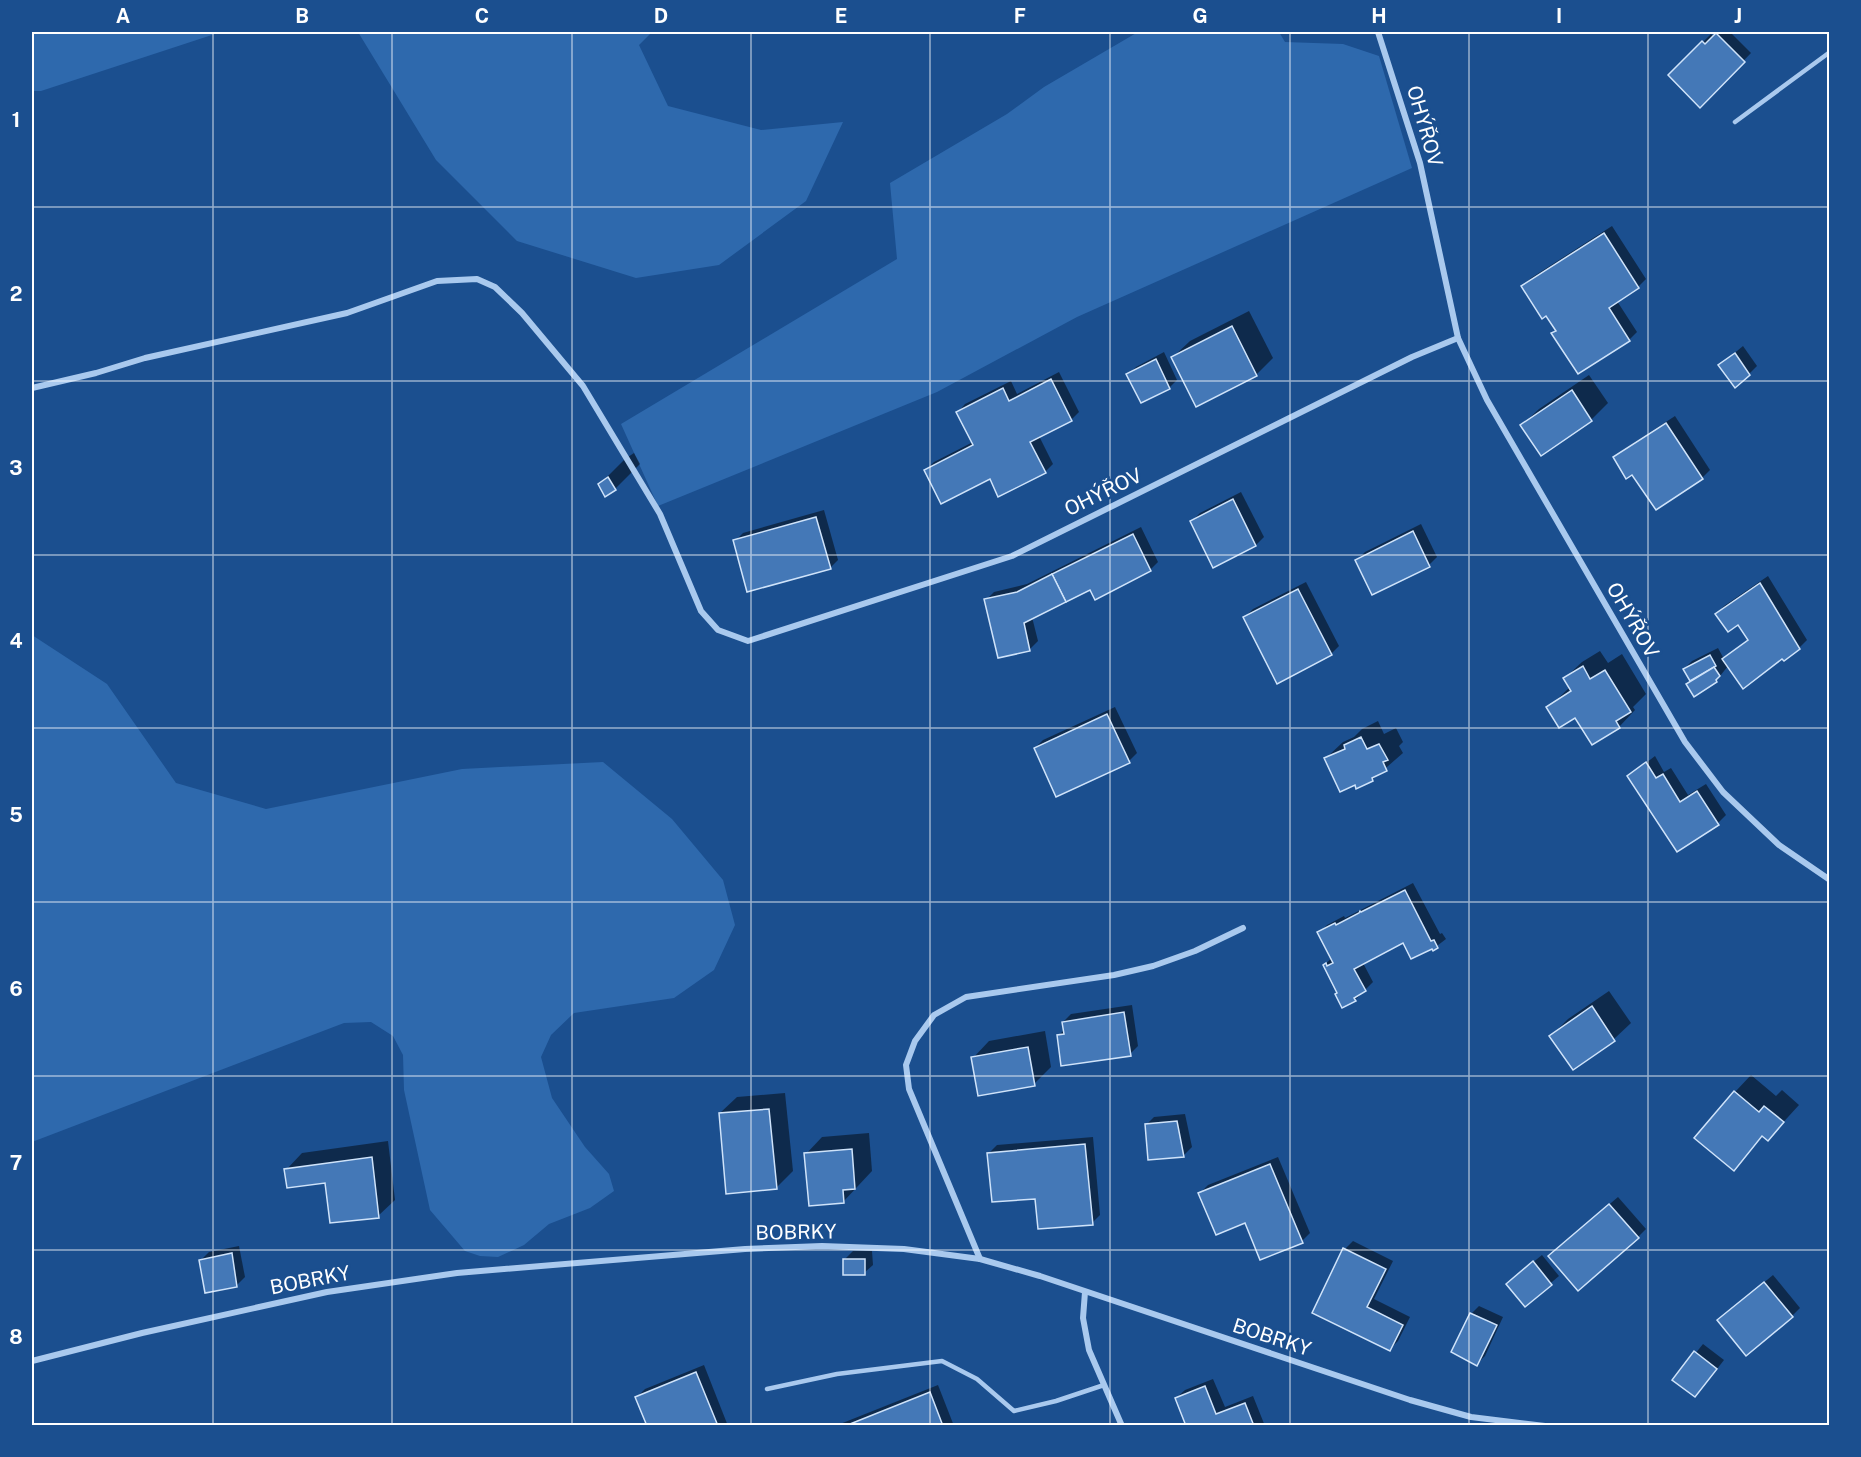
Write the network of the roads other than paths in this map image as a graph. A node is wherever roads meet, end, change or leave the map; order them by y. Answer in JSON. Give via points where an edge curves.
{"nodes":[{"id":1,"x":1378,"y":32,"type":"edge"},
{"id":2,"x":1830,"y":52,"type":"edge"},
{"id":3,"x":1735,"y":122,"type":"dead end"},
{"id":4,"x":1458,"y":338,"type":"junction"},
{"id":5,"x":32,"y":388,"type":"edge"},
{"id":6,"x":1830,"y":880,"type":"edge"},
{"id":7,"x":1243,"y":928,"type":"dead end"},
{"id":8,"x":980,"y":1259,"type":"junction"},
{"id":9,"x":1084,"y":1292,"type":"junction"},
{"id":10,"x":32,"y":1361,"type":"edge"},
{"id":11,"x":1104,"y":1385,"type":"junction"},
{"id":12,"x":766,"y":1389,"type":"dead end"},
{"id":13,"x":1122,"y":1425,"type":"edge"},
{"id":14,"x":1545,"y":1425,"type":"edge"}],
"edges":[{"from":1,"to":4,"type":"street","name":"OHÝŘOV","via":[[1420,163]]},
{"from":2,"to":3,"type":"lane"},
{"from":4,"to":5,"type":"street","name":"OHÝŘOV","via":[[1412,357],[1012,556],[748,641],[718,630],[701,611],[660,514],[583,386],[522,313],[495,287],[477,279],[436,281],[348,313],[145,358]]},
{"from":4,"to":6,"type":"street","name":"OHÝŘOV","via":[[1487,400],[1685,742],[1723,792],[1779,844]]},
{"from":7,"to":8,"type":"street","via":[[1154,966],[966,997],[934,1015],[915,1041],[906,1065],[909,1089]]},
{"from":8,"to":9,"type":"street","name":"BOBRKY"},
{"from":8,"to":10,"type":"street","name":"BOBRKY","via":[[904,1249],[822,1246],[457,1273],[327,1292]]},
{"from":9,"to":11,"type":"street","via":[[1083,1318],[1089,1350]]},
{"from":9,"to":14,"type":"street","name":"BOBRKY","via":[[1410,1400],[1471,1417]]},
{"from":11,"to":12,"type":"lane","via":[[1014,1411],[977,1379],[942,1361],[837,1374]]},
{"from":11,"to":13,"type":"street"}]}
